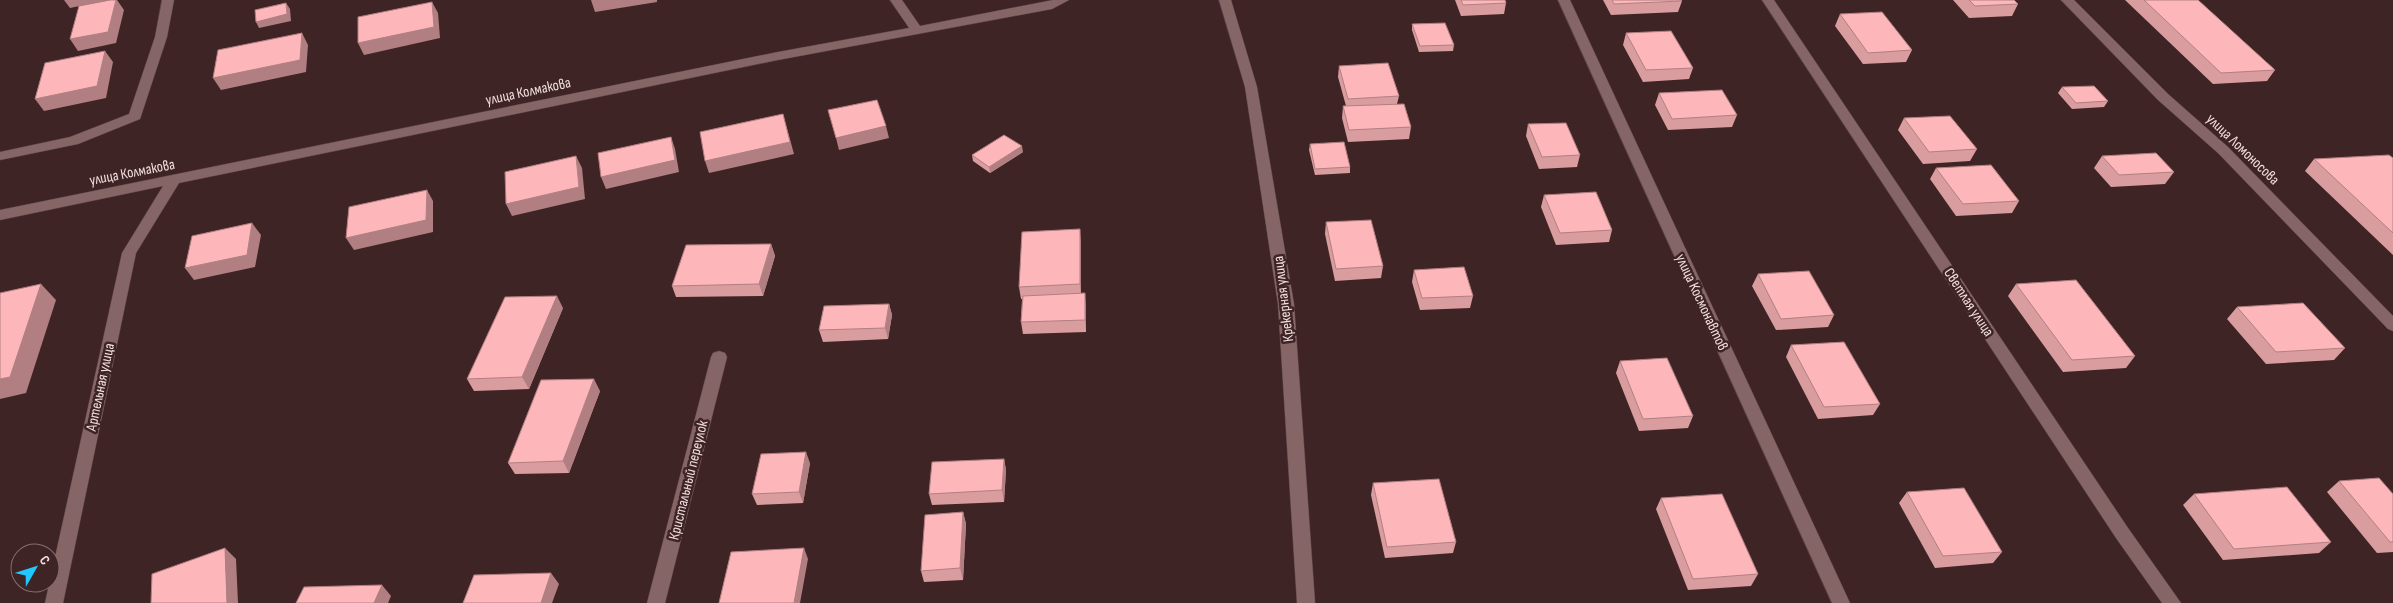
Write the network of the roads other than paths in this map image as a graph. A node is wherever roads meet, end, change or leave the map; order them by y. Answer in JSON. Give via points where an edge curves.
{"nodes":[{"id":1,"x":168,"y":0,"type":"edge"},
{"id":2,"x":896,"y":0,"type":"edge"},
{"id":3,"x":1063,"y":0,"type":"edge"},
{"id":4,"x":1225,"y":0,"type":"edge"},
{"id":5,"x":1564,"y":0,"type":"edge"},
{"id":6,"x":1768,"y":0,"type":"edge"},
{"id":7,"x":2067,"y":0,"type":"edge"},
{"id":8,"x":917,"y":31,"type":"junction"},
{"id":9,"x":0,"y":156,"type":"edge"},
{"id":10,"x":173,"y":181,"type":"junction"},
{"id":11,"x":0,"y":216,"type":"edge"},
{"id":12,"x":2393,"y":325,"type":"edge"},
{"id":13,"x":719,"y":357,"type":"dead end"},
{"id":14,"x":54,"y":603,"type":"edge"},
{"id":15,"x":656,"y":603,"type":"edge"},
{"id":16,"x":1306,"y":603,"type":"edge"},
{"id":17,"x":1841,"y":603,"type":"edge"},
{"id":18,"x":2172,"y":603,"type":"edge"}],
"edges":[{"from":1,"to":9,"type":"street","via":[[161,37],[135,116],[73,141]]},
{"from":2,"to":8,"type":"street"},
{"from":3,"to":8,"type":"street","name":"улица Колмакова","via":[[1052,5]]},
{"from":4,"to":16,"type":"street","name":"Крекерная улица","via":[[1251,87],[1286,304]]},
{"from":5,"to":17,"type":"street","name":"улица Космонавтов"},
{"from":6,"to":18,"type":"street","name":"Светлая улица","via":[[2122,534]]},
{"from":7,"to":12,"type":"street","name":"улица Ломоносова","via":[[2163,97],[2224,150]]},
{"from":8,"to":10,"type":"street","name":"улица Колмакова","via":[[778,56]]},
{"from":10,"to":11,"type":"street","name":"улица Колмакова"},
{"from":10,"to":14,"type":"street","name":"Артельная улица","via":[[129,253]]},
{"from":13,"to":15,"type":"street","name":"Кристальный переулок"}]}
